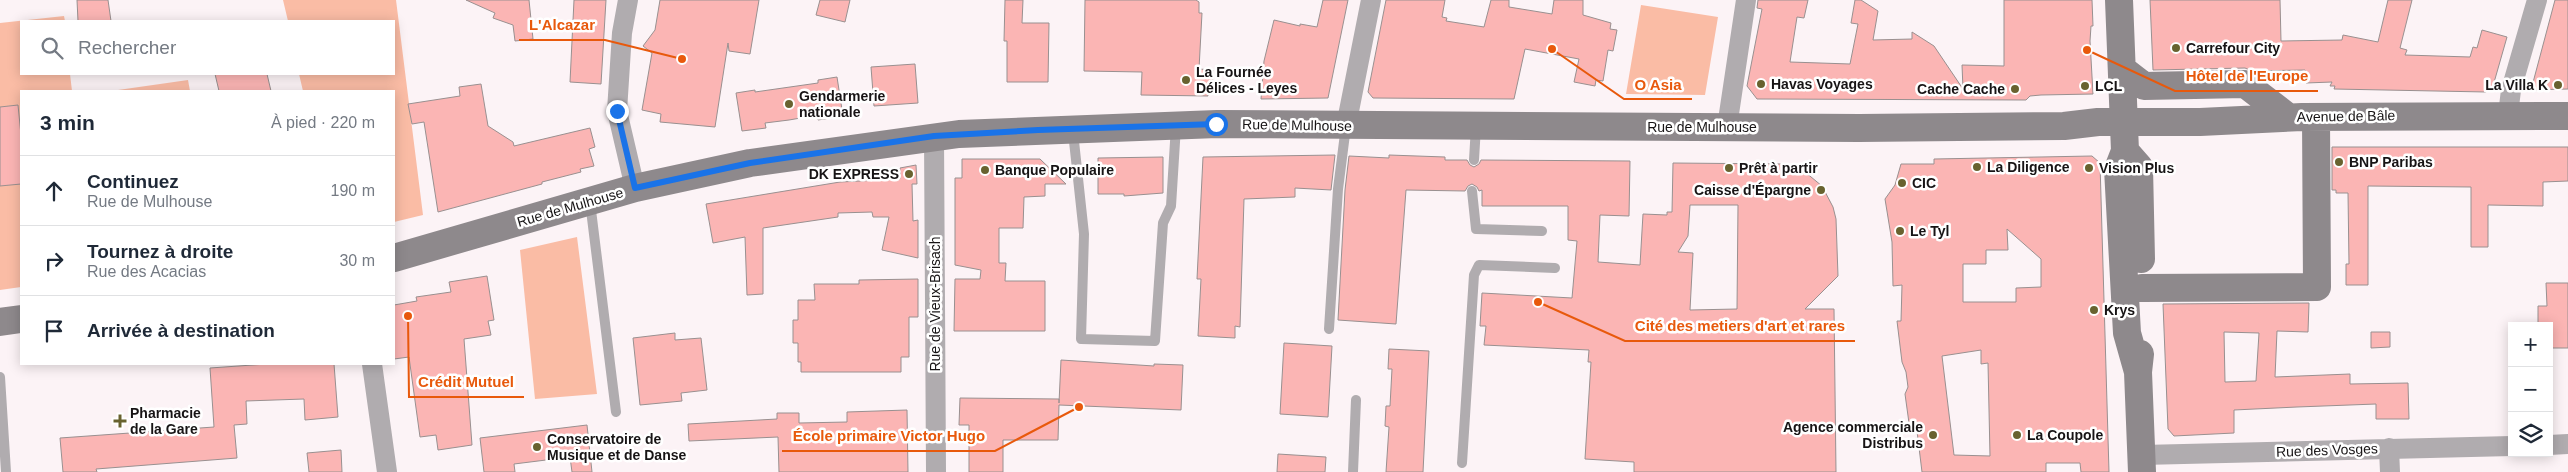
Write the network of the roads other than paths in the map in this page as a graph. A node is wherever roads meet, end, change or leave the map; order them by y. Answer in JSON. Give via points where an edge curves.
{"nodes":[{"id":1,"x":628,"y":0,"type":"edge"},
{"id":2,"x":1371,"y":0,"type":"edge"},
{"id":3,"x":1746,"y":0,"type":"edge"},
{"id":4,"x":2119,"y":0,"type":"edge"},
{"id":5,"x":2537,"y":0,"type":"edge"},
{"id":6,"x":2122,"y":69,"type":"junction"},
{"id":7,"x":2508,"y":115,"type":"junction"},
{"id":8,"x":2568,"y":116,"type":"edge"},
{"id":9,"x":2288,"y":117,"type":"junction"},
{"id":10,"x":2316,"y":117,"type":"junction"},
{"id":11,"x":2125,"y":122,"type":"junction"},
{"id":12,"x":1176,"y":125,"type":"junction"},
{"id":13,"x":1346,"y":126,"type":"junction"},
{"id":14,"x":1476,"y":126,"type":"junction"},
{"id":15,"x":1727,"y":127,"type":"junction"},
{"id":16,"x":1072,"y":128,"type":"junction"},
{"id":17,"x":934,"y":136,"type":"junction"},
{"id":18,"x":2125,"y":151,"type":"junction"},
{"id":19,"x":1474,"y":160,"type":"dead end"},
{"id":20,"x":635,"y":188,"type":"junction"},
{"id":21,"x":1472,"y":191,"type":"dead end"},
{"id":22,"x":590,"y":201,"type":"junction"},
{"id":23,"x":1542,"y":231,"type":"dead end"},
{"id":24,"x":395,"y":258,"type":"edge"},
{"id":25,"x":1555,"y":268,"type":"dead end"},
{"id":26,"x":2142,"y":288,"type":"junction"},
{"id":27,"x":20,"y":319,"type":"edge"},
{"id":28,"x":0,"y":322,"type":"edge"},
{"id":29,"x":1329,"y":329,"type":"dead end"},
{"id":30,"x":372,"y":365,"type":"edge"},
{"id":31,"x":2138,"y":372,"type":"junction"},
{"id":32,"x":0,"y":377,"type":"edge"},
{"id":33,"x":1356,"y":400,"type":"dead end"},
{"id":34,"x":616,"y":412,"type":"dead end"},
{"id":35,"x":2568,"y":444,"type":"edge"},
{"id":36,"x":2553,"y":445,"type":"edge"},
{"id":37,"x":2508,"y":446,"type":"edge"},
{"id":38,"x":2389,"y":448,"type":"junction"},
{"id":39,"x":1462,"y":463,"type":"dead end"},
{"id":40,"x":2142,"y":463,"type":"edge"},
{"id":41,"x":6,"y":472,"type":"edge"},
{"id":42,"x":387,"y":472,"type":"edge"},
{"id":43,"x":936,"y":472,"type":"edge"},
{"id":44,"x":1353,"y":472,"type":"edge"},
{"id":45,"x":2390,"y":472,"type":"edge"}],
"edges":[{"from":1,"to":20,"type":"street","via":[[622,33],[617,111]]},
{"from":2,"to":13,"type":"street"},
{"from":3,"to":15,"type":"street"},
{"from":4,"to":6,"type":"main road"},
{"from":5,"to":7,"type":"street","via":[[2511,90]]},
{"from":6,"to":9,"type":"main road","via":[[2144,86],[2245,84]]},
{"from":6,"to":11,"type":"main road"},
{"from":7,"to":8,"type":"main road","name":"Avenue de Bâle"},
{"from":7,"to":10,"type":"main road","name":"Avenue de Bâle"},
{"from":9,"to":10,"type":"main road","name":"Avenue de Bâle"},
{"from":9,"to":11,"type":"main road","name":"Avenue de Bâle"},
{"from":10,"to":26,"type":"main road","via":[[2318,287]]},
{"from":11,"to":15,"type":"main road","name":"Rue de Mulhouse","via":[[2064,126]]},
{"from":11,"to":18,"type":"main road"},
{"from":12,"to":13,"type":"main road","name":"Rue de Mulhouse"},
{"from":12,"to":16,"type":"main road","name":"Rue de Mulhouse"},
{"from":12,"to":16,"type":"lane","via":[[1171,206],[1163,223],[1155,341],[1081,339],[1084,234]]},
{"from":13,"to":14,"type":"main road","name":"Rue de Mulhouse"},
{"from":13,"to":29,"type":"lane","via":[[1338,188]]},
{"from":14,"to":15,"type":"main road","name":"Rue de Mulhouse"},
{"from":14,"to":19,"type":"lane"},
{"from":16,"to":17,"type":"main road","name":"Rue de Mulhouse"},
{"from":17,"to":20,"type":"main road","name":"Rue de Mulhouse","via":[[750,163]]},
{"from":17,"to":43,"type":"street","name":"Rue de Vieux-Brisach"},
{"from":18,"to":26,"type":"main road","via":[[2139,167]]},
{"from":18,"to":31,"type":"main road","via":[[2118,169],[2125,306],[2127,333]]},
{"from":20,"to":22,"type":"main road","name":"Rue de Mulhouse"},
{"from":21,"to":23,"type":"lane","via":[[1476,229]]},
{"from":22,"to":24,"type":"main road","name":"Rue de Mulhouse"},
{"from":22,"to":34,"type":"lane"},
{"from":25,"to":39,"type":"lane","via":[[1479,265],[1474,275]]},
{"from":26,"to":31,"type":"main road","via":[[2143,334]]},
{"from":27,"to":28,"type":"main road"},
{"from":30,"to":42,"type":"street"},
{"from":31,"to":40,"type":"main road"},
{"from":32,"to":41,"type":"lane"},
{"from":33,"to":44,"type":"lane"},
{"from":35,"to":36,"type":"street"},
{"from":37,"to":38,"type":"street","name":"Rue des Vosges"},
{"from":38,"to":40,"type":"street","name":"Rue des Vosges"},
{"from":38,"to":45,"type":"street"}]}
